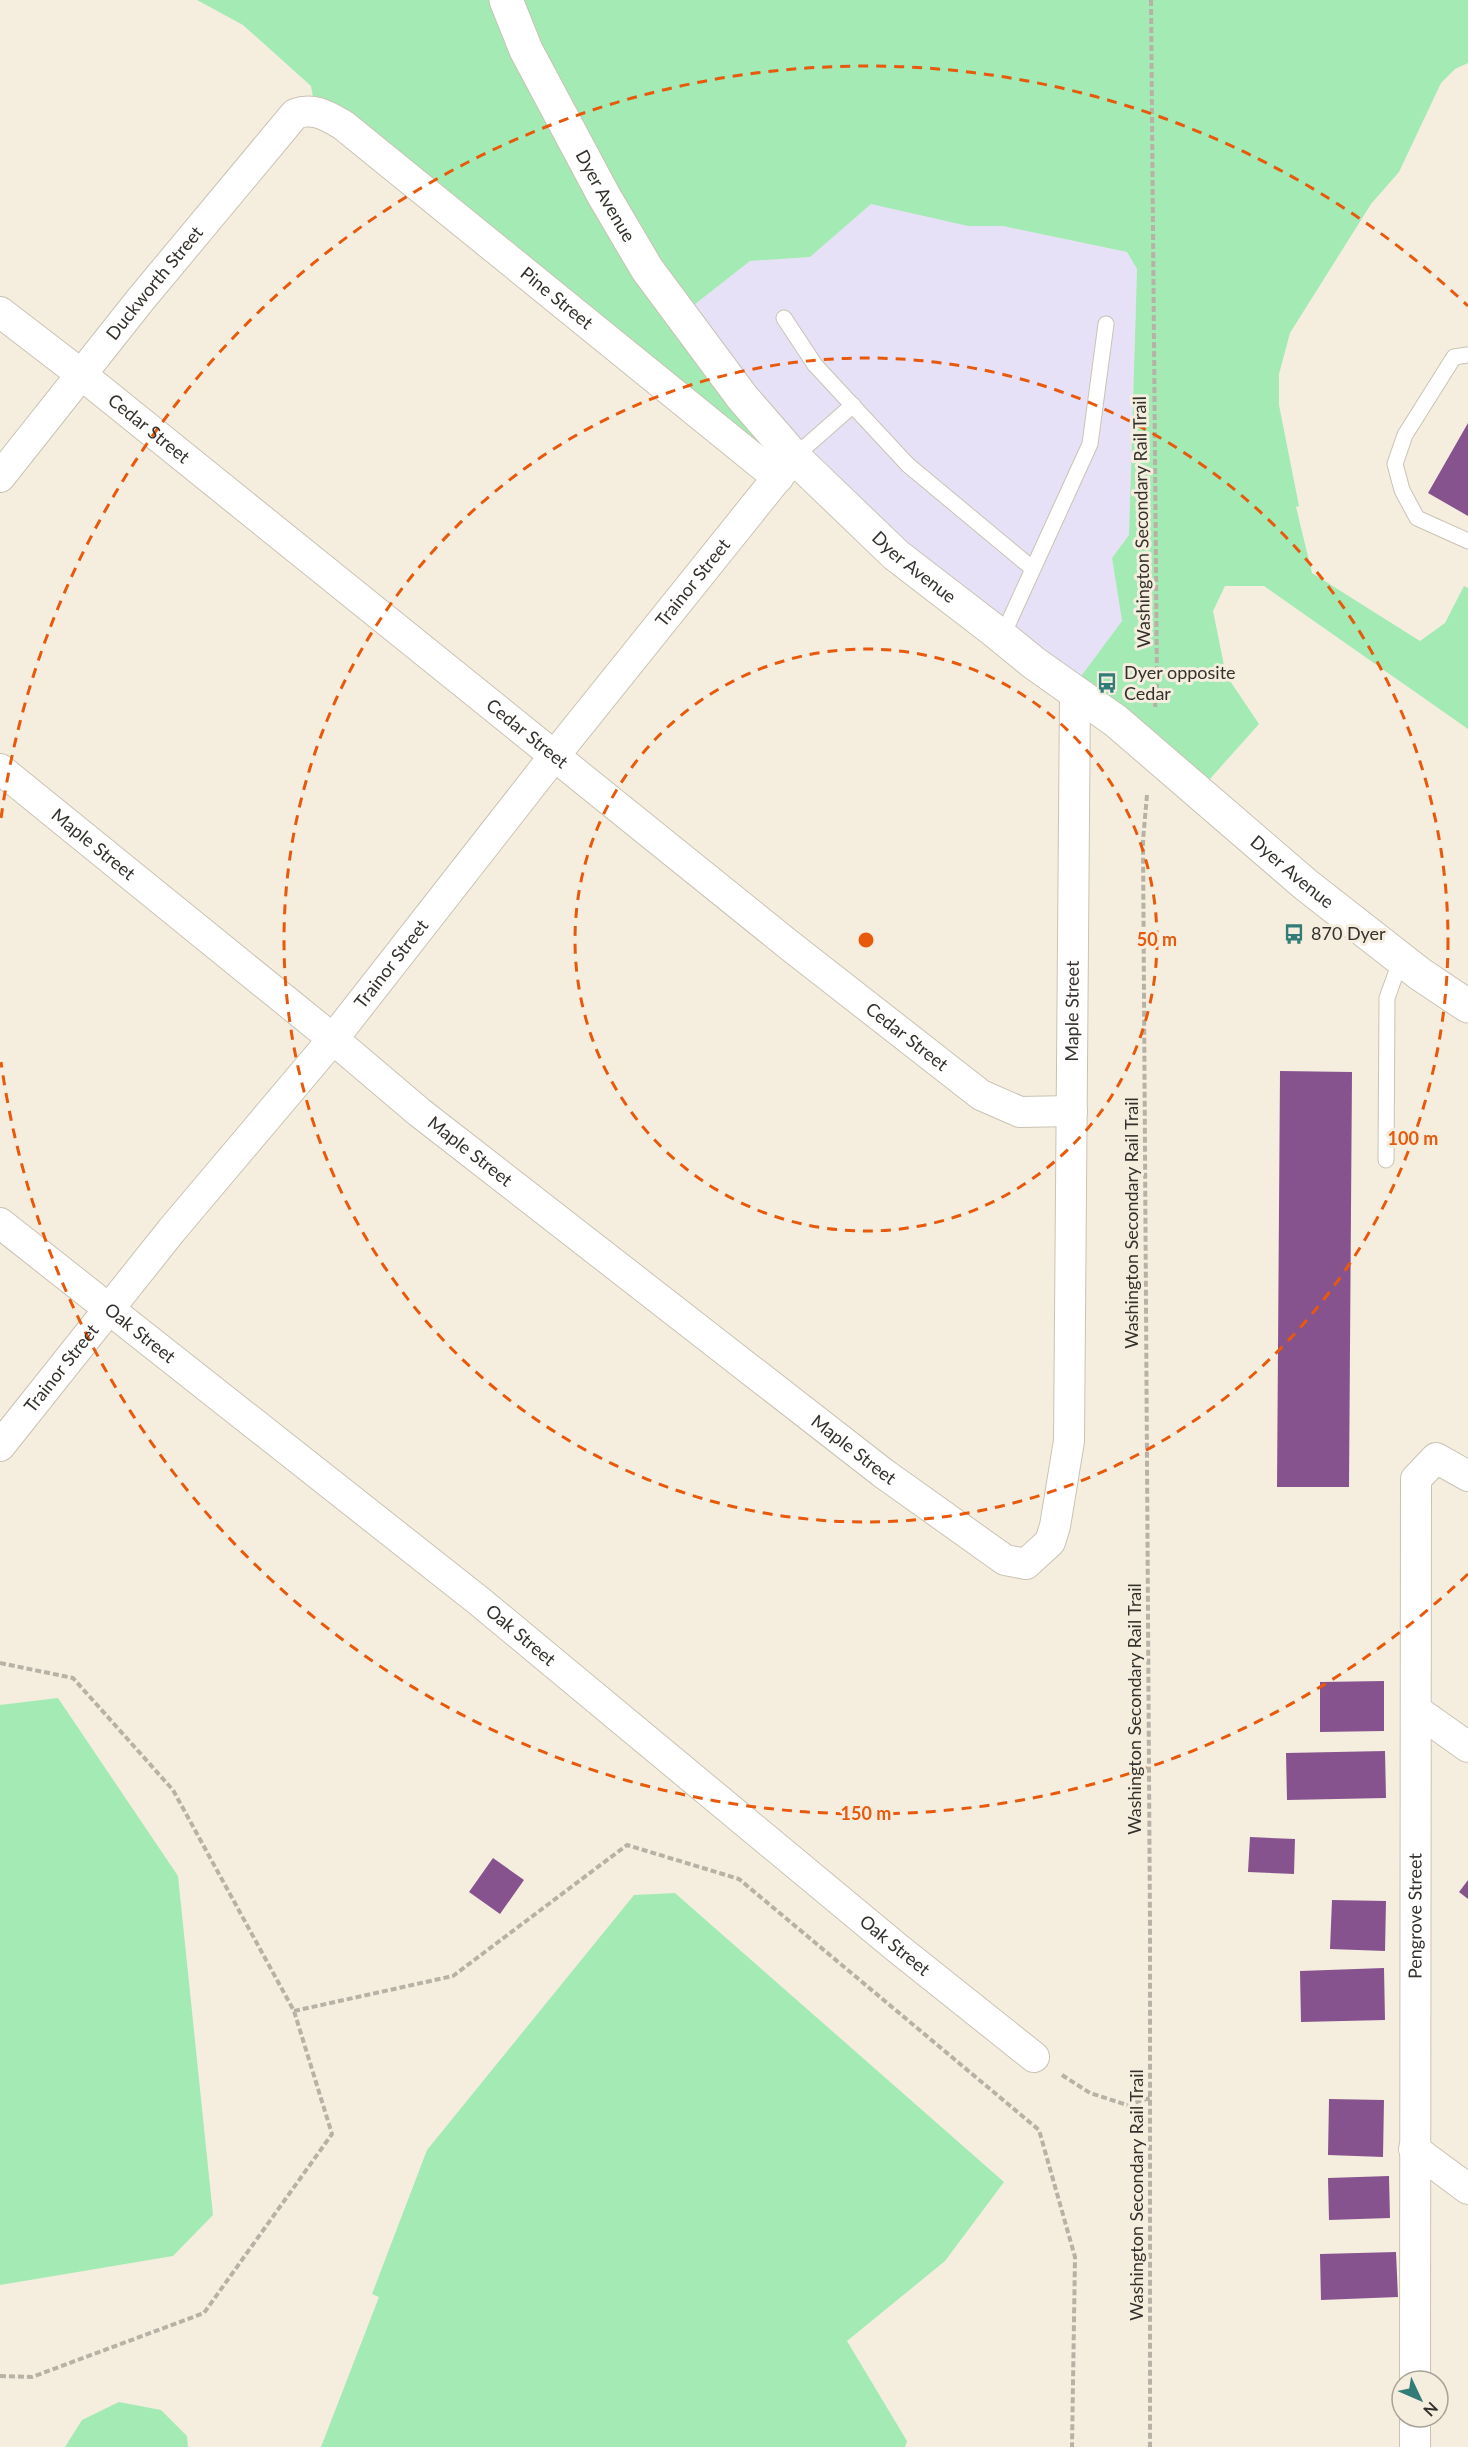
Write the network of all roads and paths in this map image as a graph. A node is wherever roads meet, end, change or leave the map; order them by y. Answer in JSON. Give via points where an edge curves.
{"nodes":[{"id":1,"x":506,"y":0,"type":"edge"},
{"id":2,"x":1151,"y":0,"type":"edge"},
{"id":3,"x":321,"y":113,"type":"joint"},
{"id":4,"x":0,"y":312,"type":"edge"},
{"id":5,"x":784,"y":318,"type":"dead end"},
{"id":6,"x":1106,"y":324,"type":"dead end"},
{"id":7,"x":1468,"y":355,"type":"edge"},
{"id":8,"x":82,"y":375,"type":"junction"},
{"id":9,"x":853,"y":405,"type":"junction"},
{"id":10,"x":786,"y":467,"type":"junction"},
{"id":11,"x":0,"y":477,"type":"edge"},
{"id":12,"x":1468,"y":541,"type":"edge"},
{"id":13,"x":1033,"y":569,"type":"junction"},
{"id":14,"x":1002,"y":637,"type":"junction"},
{"id":15,"x":1075,"y":693,"type":"junction"},
{"id":16,"x":1151,"y":752,"type":"junction"},
{"id":17,"x":555,"y":755,"type":"junction"},
{"id":18,"x":0,"y":769,"type":"edge"},
{"id":19,"x":1401,"y":959,"type":"junction"},
{"id":20,"x":1468,"y":1006,"type":"edge"},
{"id":21,"x":333,"y":1039,"type":"junction"},
{"id":22,"x":1072,"y":1111,"type":"junction"},
{"id":23,"x":1386,"y":1160,"type":"dead end"},
{"id":24,"x":0,"y":1223,"type":"edge"},
{"id":25,"x":108,"y":1310,"type":"junction"},
{"id":26,"x":0,"y":1446,"type":"edge"},
{"id":27,"x":1468,"y":1476,"type":"edge"},
{"id":28,"x":0,"y":1663,"type":"edge"},
{"id":29,"x":1416,"y":1710,"type":"junction"},
{"id":30,"x":1468,"y":1748,"type":"edge"},
{"id":31,"x":294,"y":2011,"type":"junction"},
{"id":32,"x":1034,"y":2057,"type":"joint"},
{"id":33,"x":1150,"y":2098,"type":"junction"},
{"id":34,"x":1414,"y":2149,"type":"junction"},
{"id":35,"x":1468,"y":2189,"type":"edge"},
{"id":36,"x":1415,"y":2369,"type":"edge"},
{"id":37,"x":0,"y":2376,"type":"edge"},
{"id":38,"x":1415,"y":2429,"type":"edge"},
{"id":39,"x":1072,"y":2447,"type":"edge"},
{"id":40,"x":1150,"y":2447,"type":"edge"},
{"id":41,"x":1415,"y":2447,"type":"edge"}],
"edges":[{"from":1,"to":10,"type":"main road","name":"Dyer Avenue","via":[[526,50],[603,196],[647,269],[742,397]]},
{"from":2,"to":16,"type":"path","name":"Washington Secondary Rail Trail","via":[[1157,672]]},
{"from":3,"to":8,"type":"street","name":"Duckworth Street","via":[[307,110],[295,114]]},
{"from":3,"to":10,"type":"street","name":"Pine Street","via":[[344,125]]},
{"from":4,"to":8,"type":"street","name":"Cedar Street"},
{"from":5,"to":9,"type":"lane","via":[[815,365]]},
{"from":6,"to":13,"type":"lane","via":[[1090,444]]},
{"from":7,"to":12,"type":"lane","via":[[1454,357],[1405,435],[1395,464],[1402,490],[1417,518]]},
{"from":8,"to":11,"type":"street","name":"Duckworth Street"},
{"from":8,"to":17,"type":"street","name":"Cedar Street"},
{"from":9,"to":10,"type":"lane"},
{"from":9,"to":13,"type":"lane","via":[[908,465]]},
{"from":10,"to":14,"type":"main road","name":"Dyer Avenue"},
{"from":10,"to":17,"type":"street","name":"Trainor Street"},
{"from":13,"to":14,"type":"lane"},
{"from":14,"to":15,"type":"main road","name":"Dyer Avenue"},
{"from":15,"to":16,"type":"main road","name":"Dyer Avenue","via":[[1116,721]]},
{"from":15,"to":22,"type":"street","name":"Maple Street"},
{"from":16,"to":19,"type":"main road","name":"Dyer Avenue","via":[[1305,884]]},
{"from":16,"to":33,"type":"path","name":"Washington Secondary Rail Trail","via":[[1143,840]]},
{"from":17,"to":21,"type":"street","name":"Trainor Street"},
{"from":17,"to":22,"type":"street","name":"Cedar Street","via":[[981,1095],[1020,1112]]},
{"from":18,"to":21,"type":"street","name":"Maple Street"},
{"from":19,"to":20,"type":"main road","name":"Dyer Avenue"},
{"from":19,"to":23,"type":"lane","via":[[1387,998]]},
{"from":21,"to":22,"type":"street","name":"Maple Street","via":[[419,1112],[883,1473],[1005,1560],[1026,1564],[1050,1542],[1069,1441]]},
{"from":21,"to":25,"type":"street","name":"Trainor Street"},
{"from":24,"to":25,"type":"street","name":"Oak Street"},
{"from":25,"to":26,"type":"street","name":"Trainor Street"},
{"from":25,"to":32,"type":"street","name":"Oak Street","via":[[479,1601]]},
{"from":27,"to":29,"type":"street","name":"Pengrove Street","via":[[1437,1458],[1416,1479]]},
{"from":28,"to":31,"type":"path","via":[[73,1678],[173,1790]]},
{"from":29,"to":30,"type":"street"},
{"from":29,"to":34,"type":"street","name":"Pengrove Street"},
{"from":31,"to":37,"type":"path","via":[[332,2134],[204,2313],[32,2377]]},
{"from":31,"to":39,"type":"path","via":[[453,1976],[627,1845],[739,1879],[1040,2130],[1075,2257]]},
{"from":32,"to":33,"type":"path","via":[[1090,2093],[1127,2105]]},
{"from":33,"to":40,"type":"path","name":"Washington Secondary Rail Trail"},
{"from":34,"to":35,"type":"street"},
{"from":34,"to":36,"type":"street","name":"Pengrove Street"},
{"from":38,"to":41,"type":"street"}]}
